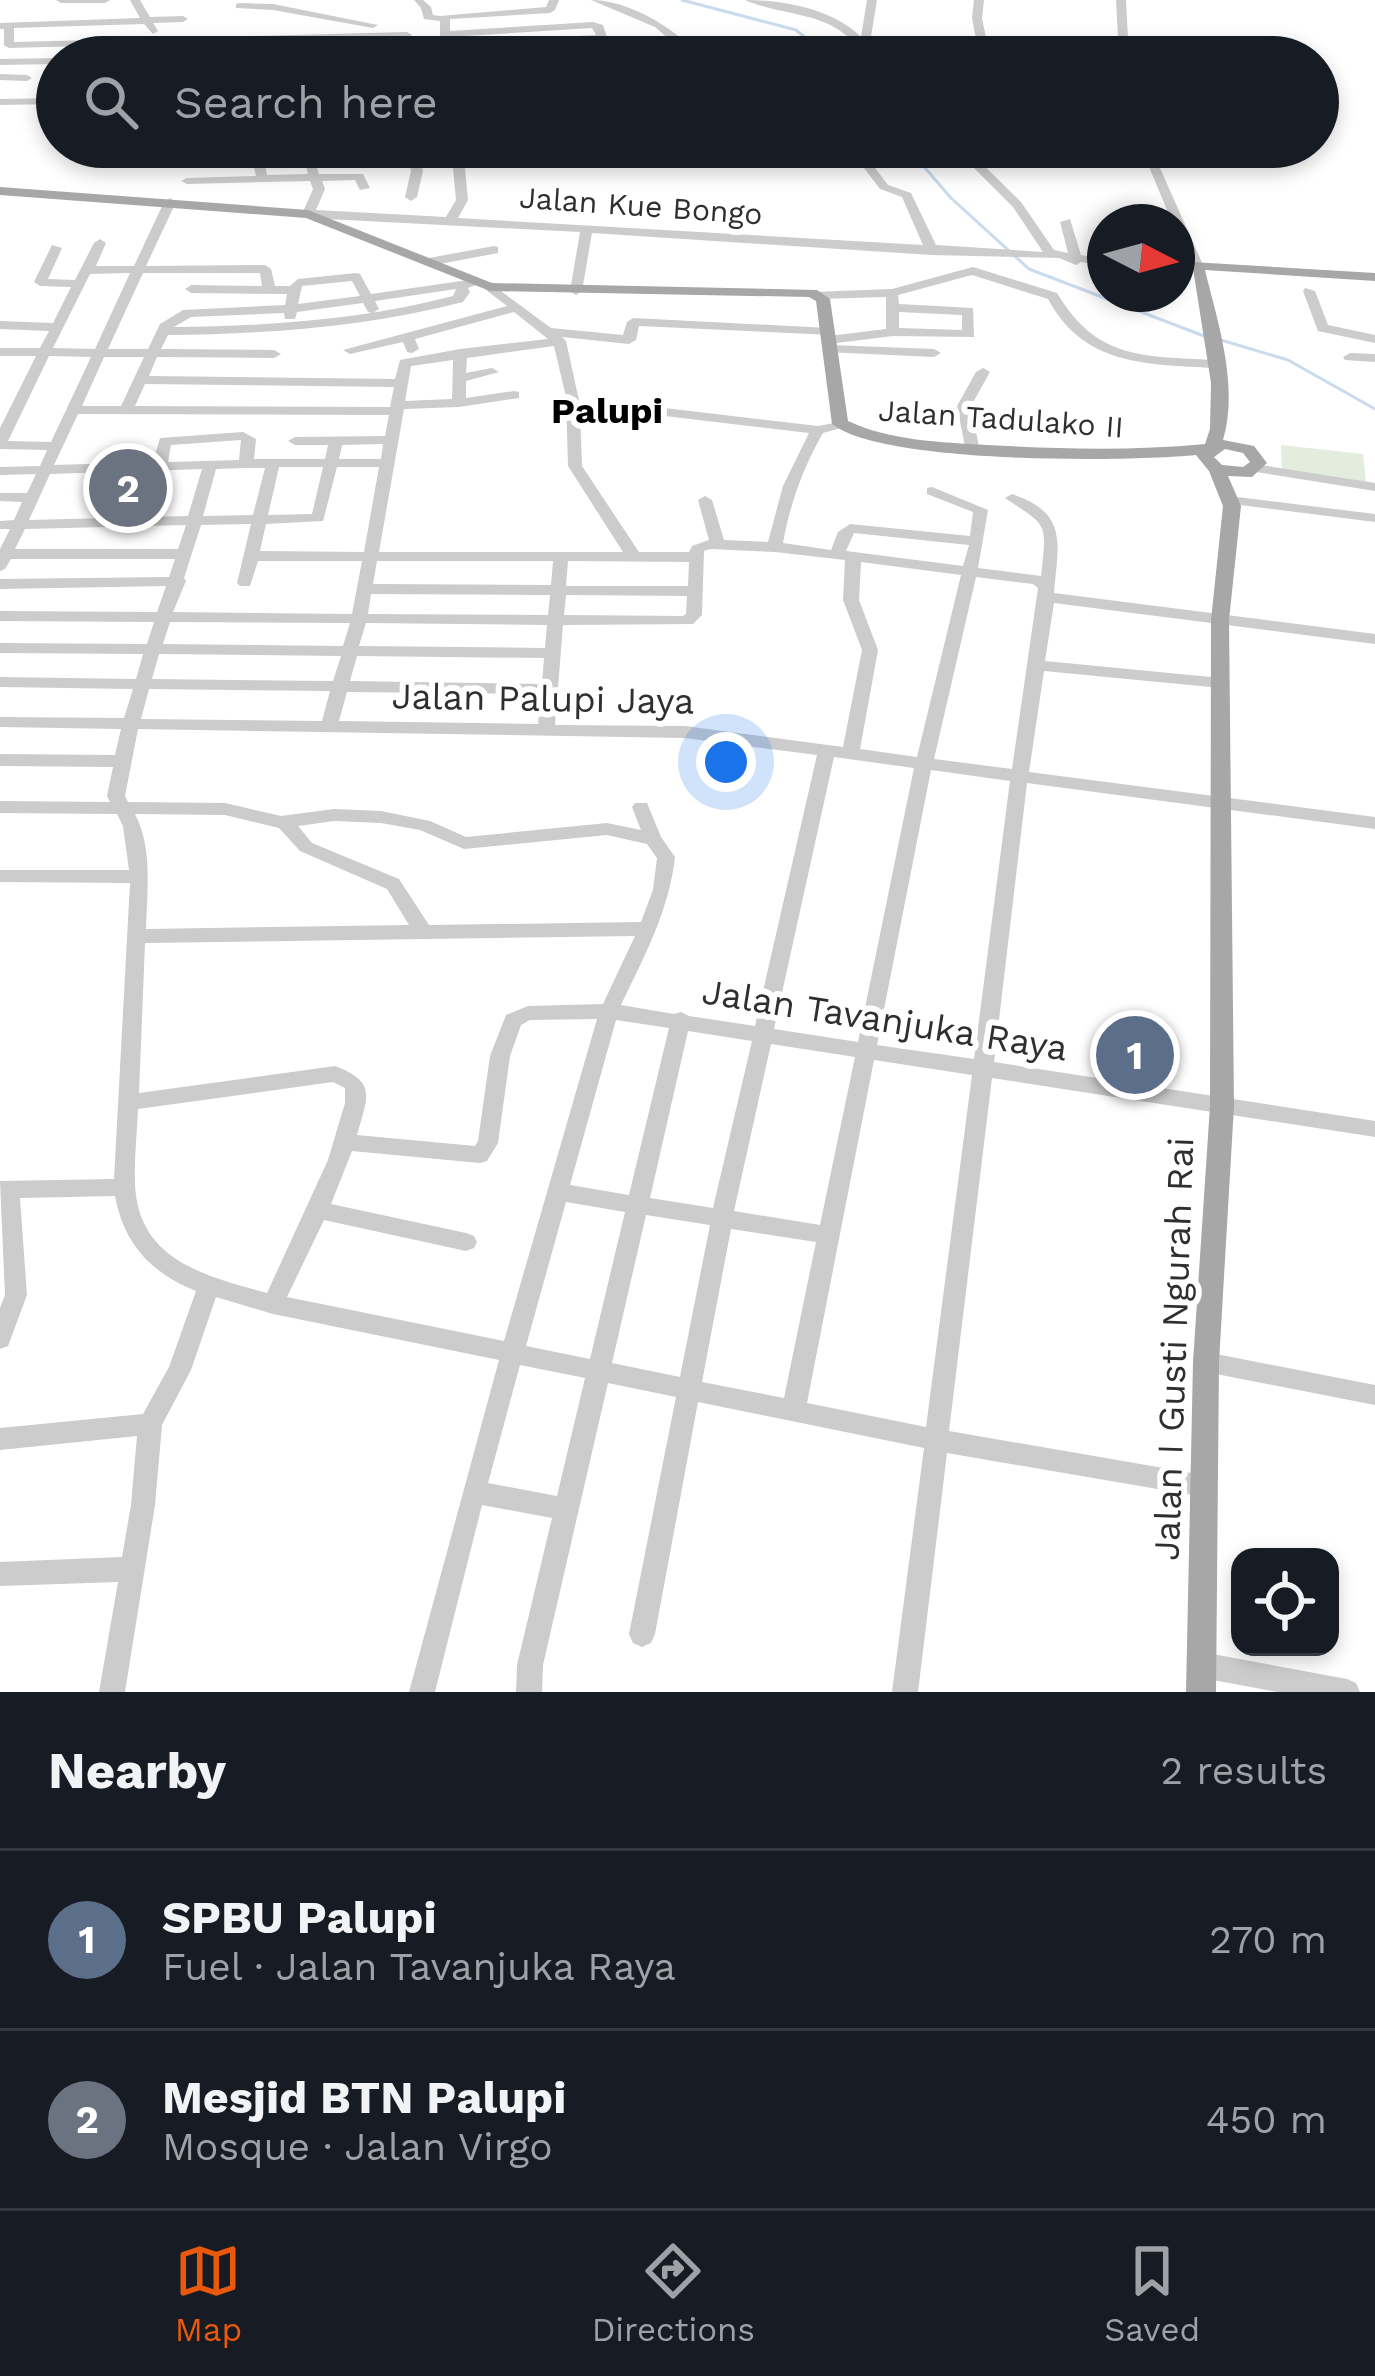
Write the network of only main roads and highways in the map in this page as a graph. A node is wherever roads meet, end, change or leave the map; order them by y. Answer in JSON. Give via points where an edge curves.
{"nodes":[{"id":1,"x":0,"y":191,"type":"edge"},
{"id":2,"x":1195,"y":267,"type":"edge"},
{"id":3,"x":1375,"y":277,"type":"edge"},
{"id":4,"x":1195,"y":280,"type":"edge"},
{"id":5,"x":1222,"y":417,"type":"junction"},
{"id":6,"x":1213,"y":458,"type":"junction"},
{"id":7,"x":1253,"y":463,"type":"junction"},
{"id":8,"x":1234,"y":504,"type":"junction"},
{"id":9,"x":1202,"y":1678,"type":"edge"}],
"edges":[{"from":1,"to":6,"type":"main road","name":"Jalan Tadulako II","via":[[308,213],[476,286],[817,295],[840,424],[867,438]]},
{"from":2,"to":3,"type":"main road"},
{"from":4,"to":5,"type":"main road","via":[[1210,320]]},
{"from":5,"to":6,"type":"main road"},
{"from":5,"to":7,"type":"main road"},
{"from":6,"to":7,"type":"main road"},
{"from":6,"to":7,"type":"main road","via":[[1227,444]]},
{"from":6,"to":8,"type":"main road","name":"Jalan I Gusti Ngurah Rai"},
{"from":7,"to":8,"type":"main road","name":"Jalan I Gusti Ngurah Rai"},
{"from":8,"to":9,"type":"main road","name":"Jalan I Gusti Ngurah Rai","via":[[1220,620],[1222,1106],[1206,1362]]}]}
